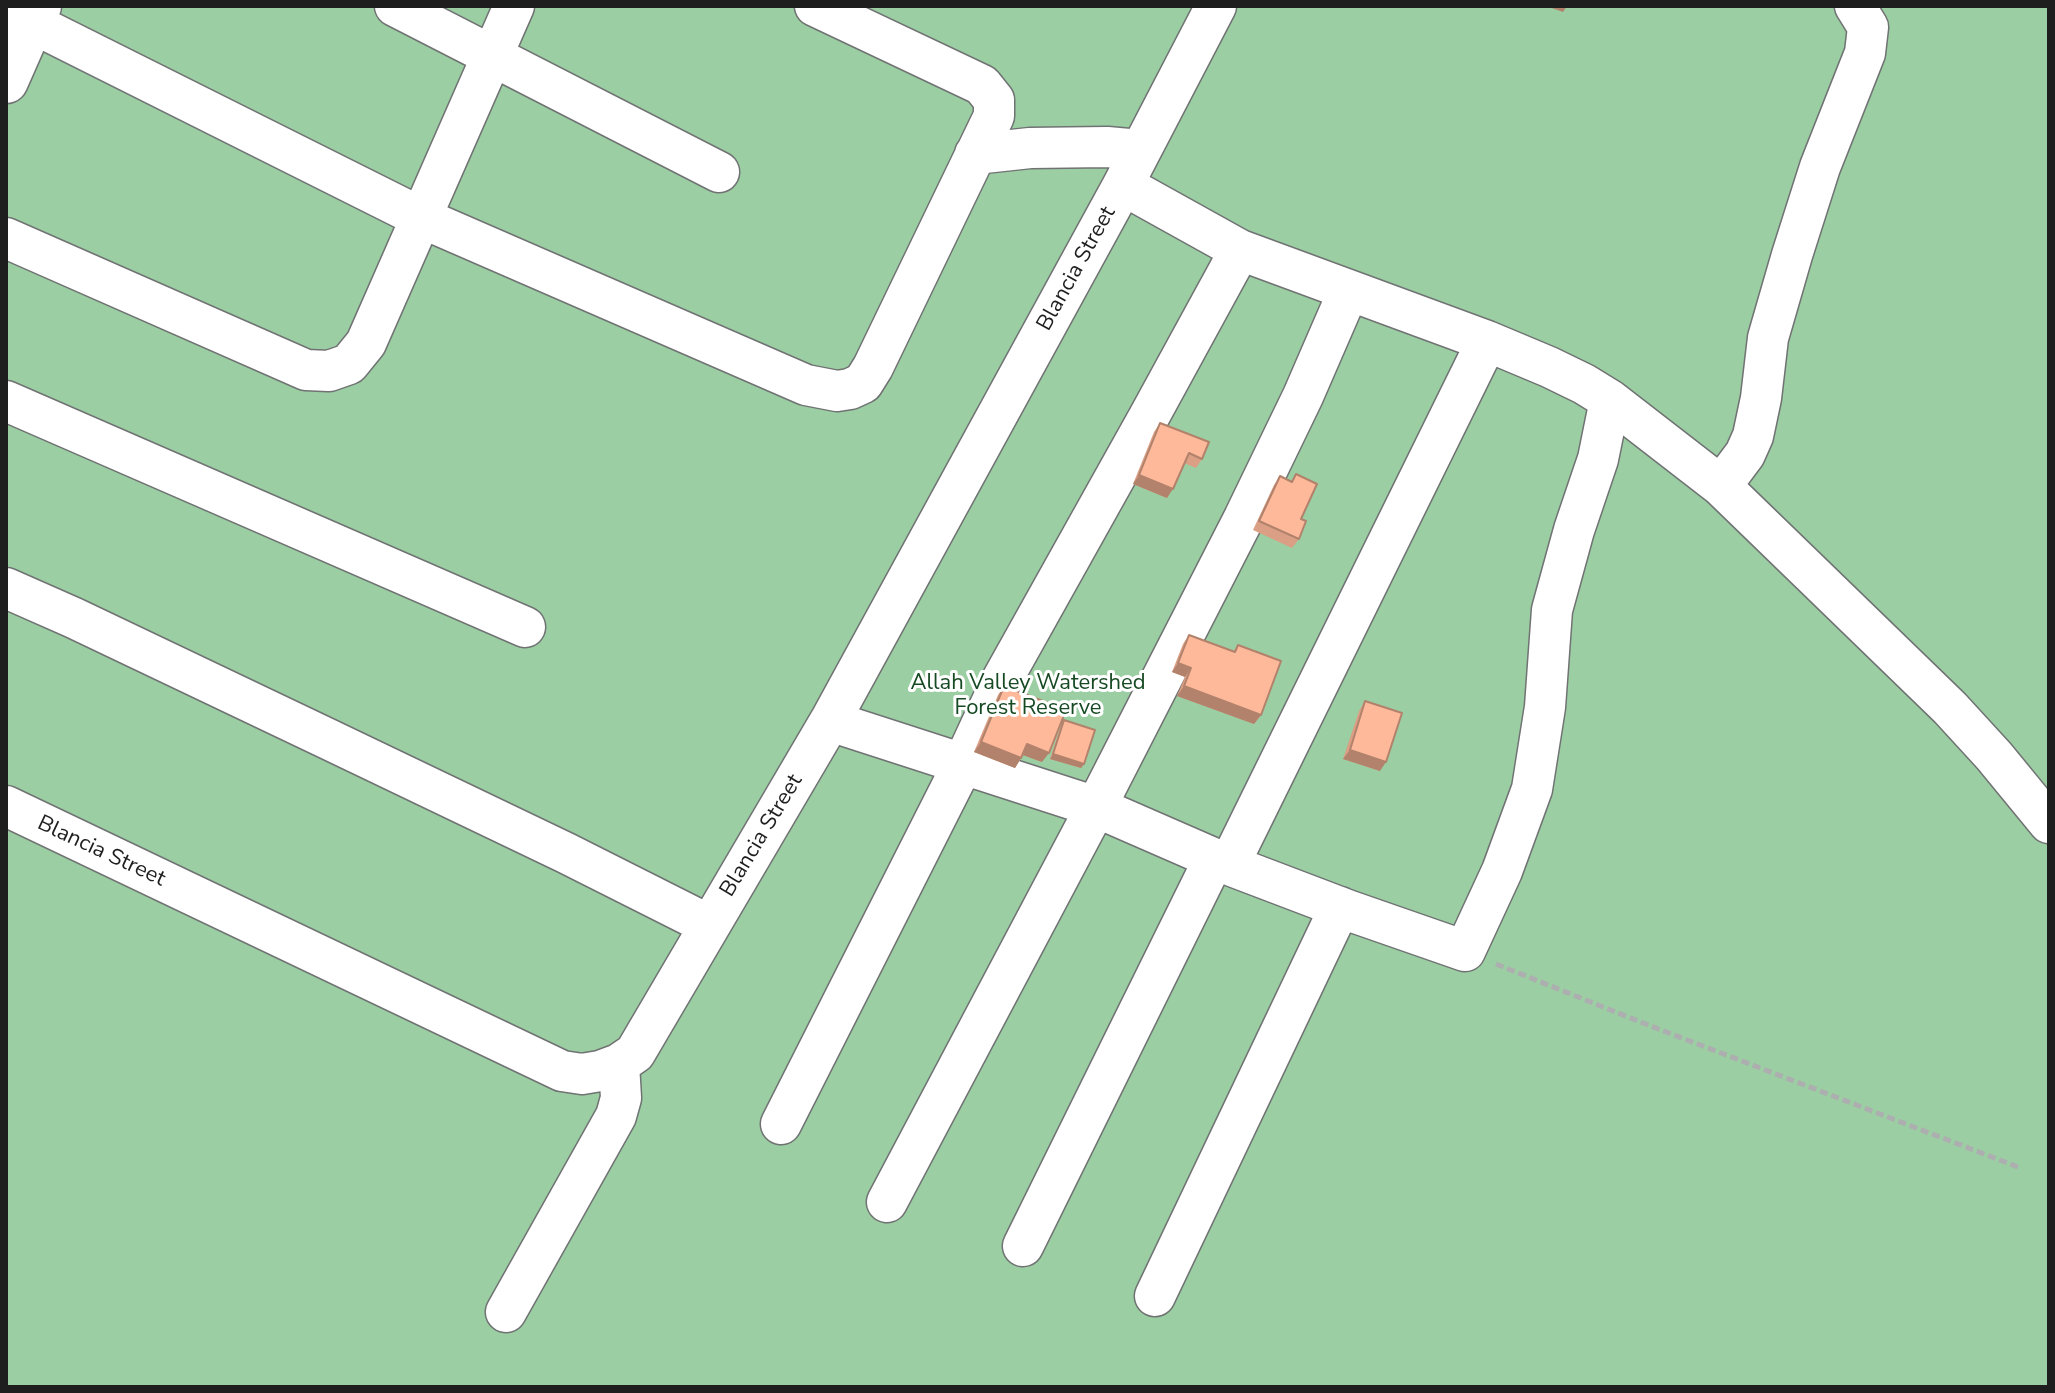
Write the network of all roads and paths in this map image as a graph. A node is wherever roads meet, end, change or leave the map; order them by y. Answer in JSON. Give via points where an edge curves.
{"nodes":[{"id":1,"x":395,"y":6,"type":"edge"},
{"id":2,"x":514,"y":6,"type":"edge"},
{"id":3,"x":815,"y":6,"type":"edge"},
{"id":4,"x":1216,"y":6,"type":"edge"},
{"id":5,"x":1855,"y":6,"type":"edge"},
{"id":6,"x":26,"y":13,"type":"edge"},
{"id":7,"x":491,"y":56,"type":"junction"},
{"id":8,"x":6,"y":81,"type":"edge"},
{"id":9,"x":975,"y":154,"type":"junction"},
{"id":10,"x":1131,"y":168,"type":"junction"},
{"id":11,"x":719,"y":172,"type":"dead end"},
{"id":12,"x":422,"y":218,"type":"junction"},
{"id":13,"x":6,"y":238,"type":"edge"},
{"id":14,"x":1240,"y":250,"type":"junction"},
{"id":15,"x":1349,"y":290,"type":"junction"},
{"id":16,"x":1487,"y":341,"type":"junction"},
{"id":17,"x":1610,"y":400,"type":"junction"},
{"id":18,"x":6,"y":401,"type":"edge"},
{"id":19,"x":1721,"y":486,"type":"junction"},
{"id":20,"x":6,"y":588,"type":"edge"},
{"id":21,"x":525,"y":627,"type":"dead end"},
{"id":22,"x":830,"y":721,"type":"junction"},
{"id":23,"x":963,"y":764,"type":"junction"},
{"id":24,"x":6,"y":806,"type":"edge"},
{"id":25,"x":1096,"y":807,"type":"junction"},
{"id":26,"x":2049,"y":823,"type":"edge"},
{"id":27,"x":1222,"y":862,"type":"junction"},
{"id":28,"x":1340,"y":907,"type":"junction"},
{"id":29,"x":709,"y":925,"type":"junction"},
{"id":30,"x":1465,"y":951,"type":"junction"},
{"id":31,"x":619,"y":1064,"type":"junction"},
{"id":32,"x":781,"y":1124,"type":"dead end"},
{"id":33,"x":2018,"y":1167,"type":"dead end"},
{"id":34,"x":887,"y":1202,"type":"dead end"},
{"id":35,"x":1023,"y":1246,"type":"dead end"},
{"id":36,"x":1155,"y":1296,"type":"dead end"},
{"id":37,"x":506,"y":1312,"type":"dead end"}],
"edges":[{"from":1,"to":7,"type":"street"},
{"from":2,"to":7,"type":"street"},
{"from":3,"to":9,"type":"street","via":[[982,85],[994,100],[994,116]]},
{"from":4,"to":10,"type":"street","name":"Blancia Street"},
{"from":5,"to":19,"type":"street","via":[[1868,27],[1865,53],[1820,167],[1772,324],[1753,436]]},
{"from":6,"to":8,"type":"main road"},
{"from":6,"to":12,"type":"street"},
{"from":7,"to":11,"type":"street"},
{"from":7,"to":12,"type":"street"},
{"from":9,"to":10,"type":"street","via":[[1107,147]]},
{"from":9,"to":12,"type":"street","via":[[873,367],[863,383],[837,391],[806,385]]},
{"from":10,"to":14,"type":"street"},
{"from":10,"to":22,"type":"street","name":"Blancia Street"},
{"from":12,"to":13,"type":"street","via":[[366,343],[349,364],[329,371],[306,370]]},
{"from":14,"to":15,"type":"street"},
{"from":14,"to":23,"type":"street","via":[[1003,678]]},
{"from":15,"to":16,"type":"street"},
{"from":15,"to":25,"type":"street","via":[[1266,475]]},
{"from":16,"to":17,"type":"street"},
{"from":16,"to":27,"type":"street"},
{"from":17,"to":19,"type":"street"},
{"from":17,"to":30,"type":"street","via":[[1598,459],[1552,610],[1532,789]]},
{"from":18,"to":21,"type":"street"},
{"from":19,"to":26,"type":"street","via":[[1950,708]]},
{"from":20,"to":29,"type":"street"},
{"from":22,"to":23,"type":"street"},
{"from":22,"to":29,"type":"street","name":"Blancia Street"},
{"from":23,"to":25,"type":"street"},
{"from":23,"to":32,"type":"street"},
{"from":24,"to":31,"type":"street","name":"Blancia Street","via":[[562,1071],[582,1074]]},
{"from":25,"to":27,"type":"street"},
{"from":25,"to":34,"type":"street"},
{"from":27,"to":28,"type":"street"},
{"from":27,"to":35,"type":"street"},
{"from":28,"to":30,"type":"street"},
{"from":28,"to":36,"type":"street"},
{"from":29,"to":31,"type":"street","name":"Blancia Street","via":[[635,1053]]},
{"from":30,"to":33,"type":"path"},
{"from":31,"to":37,"type":"street","via":[[616,1116]]}]}
